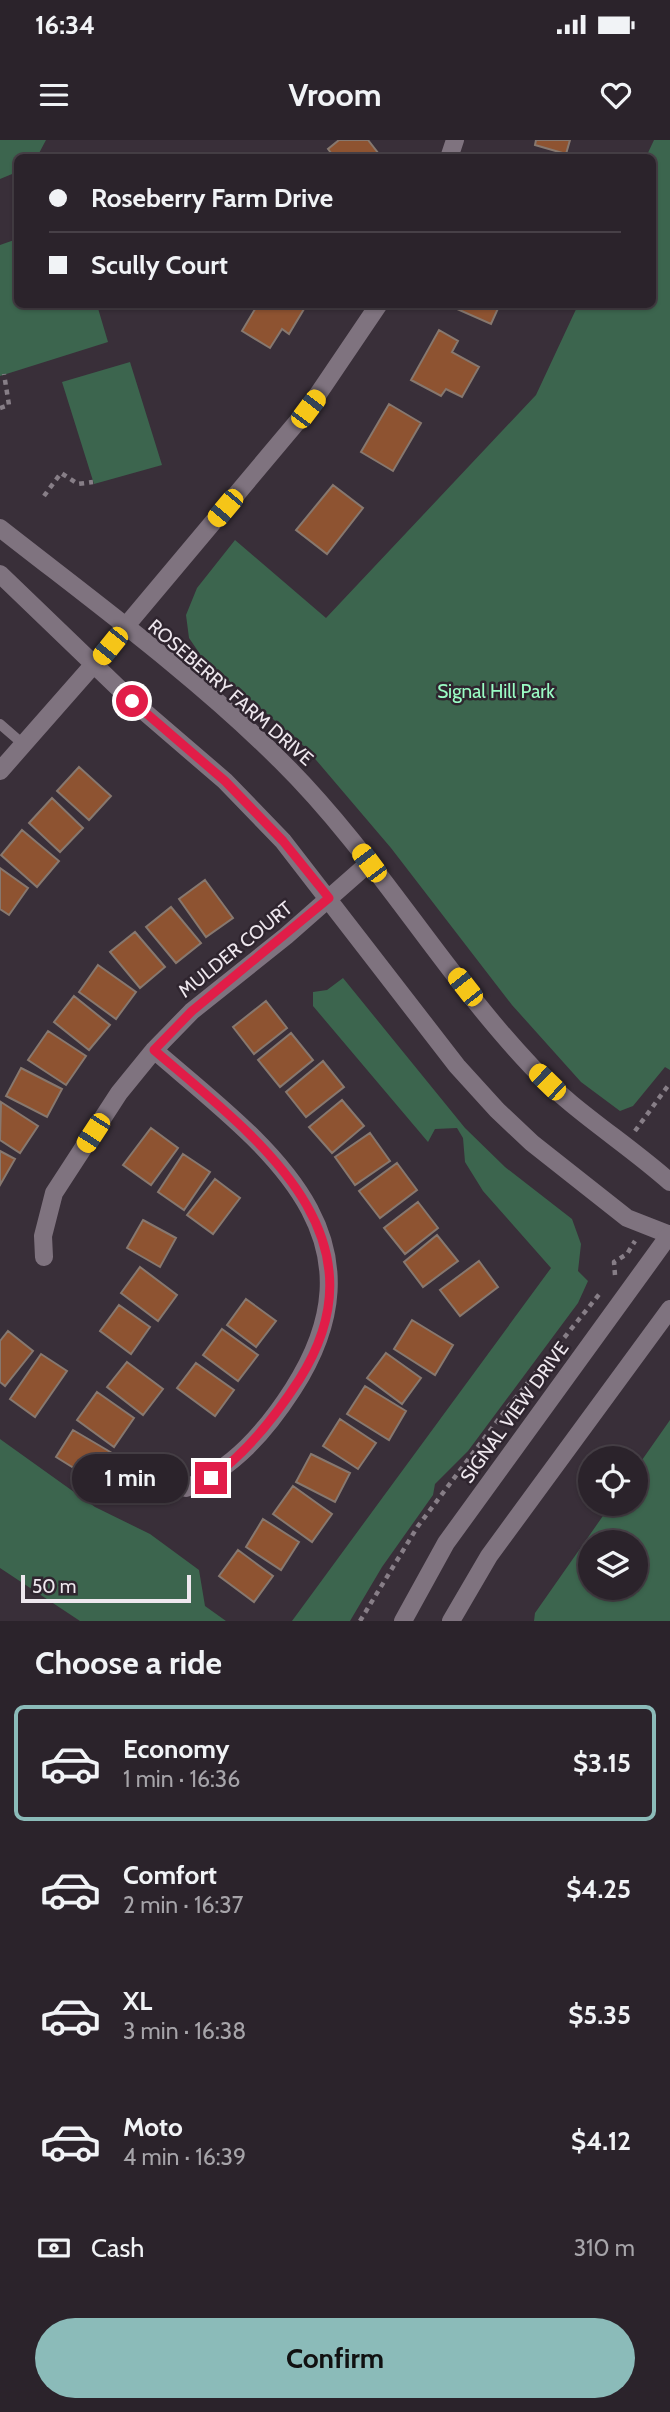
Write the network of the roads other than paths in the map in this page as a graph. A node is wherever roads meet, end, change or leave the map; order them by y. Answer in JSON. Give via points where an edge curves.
{"nodes":[{"id":1,"x":376,"y":308,"type":"edge"},
{"id":2,"x":0,"y":528,"type":"edge"},
{"id":3,"x":0,"y":574,"type":"edge"},
{"id":4,"x":125,"y":627,"type":"junction"},
{"id":5,"x":94,"y":664,"type":"junction"},
{"id":6,"x":0,"y":724,"type":"edge"},
{"id":7,"x":23,"y":744,"type":"junction"},
{"id":8,"x":0,"y":771,"type":"edge"},
{"id":9,"x":369,"y":863,"type":"junction"},
{"id":10,"x":329,"y":898,"type":"junction"},
{"id":11,"x":154,"y":1050,"type":"junction"},
{"id":12,"x":670,"y":1182,"type":"edge"},
{"id":13,"x":670,"y":1235,"type":"edge"},
{"id":14,"x":44,"y":1257,"type":"dead end"},
{"id":15,"x":670,"y":1309,"type":"edge"},
{"id":16,"x":186,"y":1488,"type":"dead end"},
{"id":17,"x":403,"y":1621,"type":"edge"},
{"id":18,"x":451,"y":1621,"type":"edge"}],
"edges":[{"from":1,"to":4,"type":"street","via":[[308,409]]},
{"from":2,"to":4,"type":"street","name":"ROSEBERRY FARM DRIVE"},
{"from":3,"to":5,"type":"street"},
{"from":4,"to":5,"type":"street"},
{"from":4,"to":9,"type":"street","name":"ROSEBERRY FARM DRIVE","via":[[280,760]]},
{"from":5,"to":7,"type":"street"},
{"from":5,"to":10,"type":"street","via":[[225,781]]},
{"from":6,"to":7,"type":"lane"},
{"from":7,"to":8,"type":"street"},
{"from":9,"to":10,"type":"street","name":"MULDER COURT"},
{"from":9,"to":12,"type":"street","name":"ROSEBERRY FARM DRIVE","via":[[533,1068],[575,1108]]},
{"from":10,"to":11,"type":"street","name":"MULDER COURT","via":[[192,1011]]},
{"from":10,"to":13,"type":"street","via":[[457,1066],[497,1110],[627,1218]]},
{"from":11,"to":14,"type":"street","name":"MULDER COURT","via":[[54,1193],[43,1236]]},
{"from":11,"to":16,"type":"street","via":[[263,1145],[289,1177],[311,1211],[330,1268],[330,1298],[313,1359],[233,1462]]},
{"from":13,"to":17,"type":"street","name":"SIGNAL VIEW DRIVE","via":[[446,1543]]},
{"from":15,"to":18,"type":"street","via":[[489,1556]]}]}
